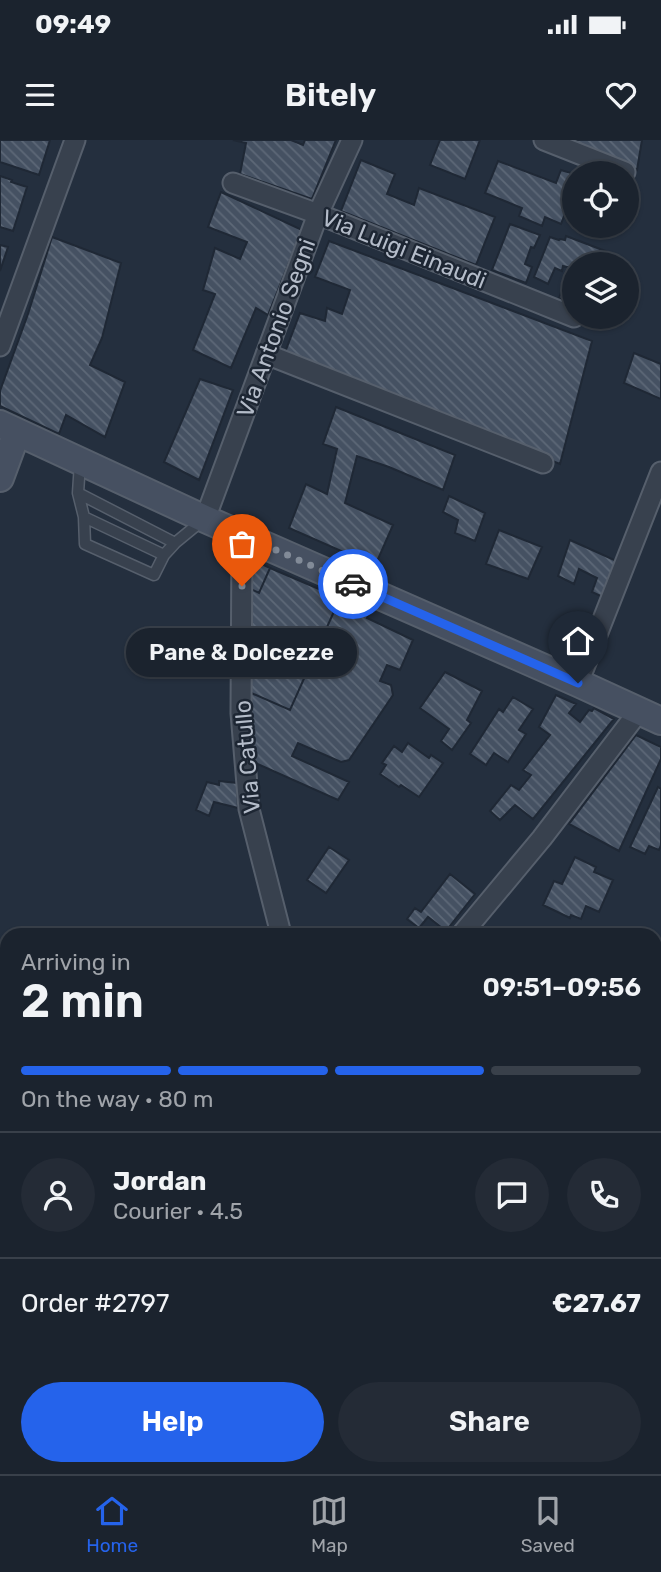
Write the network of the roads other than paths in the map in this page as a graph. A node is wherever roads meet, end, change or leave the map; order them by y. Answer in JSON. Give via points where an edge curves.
{"nodes":[{"id":1,"x":75,"y":140,"type":"edge"},
{"id":2,"x":352,"y":140,"type":"edge"},
{"id":3,"x":544,"y":140,"type":"edge"},
{"id":4,"x":597,"y":161,"type":"edge"},
{"id":5,"x":233,"y":183,"type":"dead end"},
{"id":6,"x":318,"y":214,"type":"junction"},
{"id":7,"x":562,"y":312,"type":"edge"},
{"id":8,"x":0,"y":346,"type":"edge"},
{"id":9,"x":266,"y":354,"type":"junction"},
{"id":10,"x":8,"y":428,"type":"edge"},
{"id":11,"x":80,"y":462,"type":"junction"},
{"id":12,"x":543,"y":463,"type":"dead end"},
{"id":13,"x":661,"y":472,"type":"edge"},
{"id":14,"x":0,"y":478,"type":"edge"},
{"id":15,"x":78,"y":493,"type":"junction"},
{"id":16,"x":84,"y":517,"type":"junction"},
{"id":17,"x":205,"y":519,"type":"junction"},
{"id":18,"x":242,"y":535,"type":"junction"},
{"id":19,"x":175,"y":543,"type":"junction"},
{"id":20,"x":164,"y":555,"type":"junction"},
{"id":21,"x":578,"y":683,"type":"junction"},
{"id":22,"x":650,"y":716,"type":"edge"},
{"id":23,"x":279,"y":928,"type":"edge"},
{"id":24,"x":467,"y":928,"type":"edge"}],
"edges":[{"from":1,"to":8,"type":"street"},
{"from":2,"to":6,"type":"street","name":"Via Antonio Segni"},
{"from":3,"to":4,"type":"street"},
{"from":5,"to":6,"type":"street","name":"Via Luigi Einaudi"},
{"from":6,"to":7,"type":"street","name":"Via Luigi Einaudi"},
{"from":6,"to":9,"type":"street","name":"Via Antonio Segni"},
{"from":9,"to":12,"type":"street"},
{"from":9,"to":17,"type":"street","name":"Via Antonio Segni"},
{"from":10,"to":11,"type":"main road"},
{"from":10,"to":14,"type":"main road"},
{"from":11,"to":15,"type":"lane"},
{"from":11,"to":17,"type":"main road"},
{"from":13,"to":21,"type":"street"},
{"from":15,"to":16,"type":"lane"},
{"from":15,"to":19,"type":"lane"},
{"from":16,"to":20,"type":"lane"},
{"from":16,"to":20,"type":"lane","via":[[85,544],[154,575]]},
{"from":17,"to":18,"type":"main road"},
{"from":17,"to":19,"type":"lane"},
{"from":18,"to":21,"type":"main road"},
{"from":18,"to":23,"type":"street","name":"Via Catullo","via":[[241,713],[249,808]]},
{"from":19,"to":20,"type":"lane"},
{"from":21,"to":22,"type":"main road"},
{"from":22,"to":24,"type":"street"}]}
